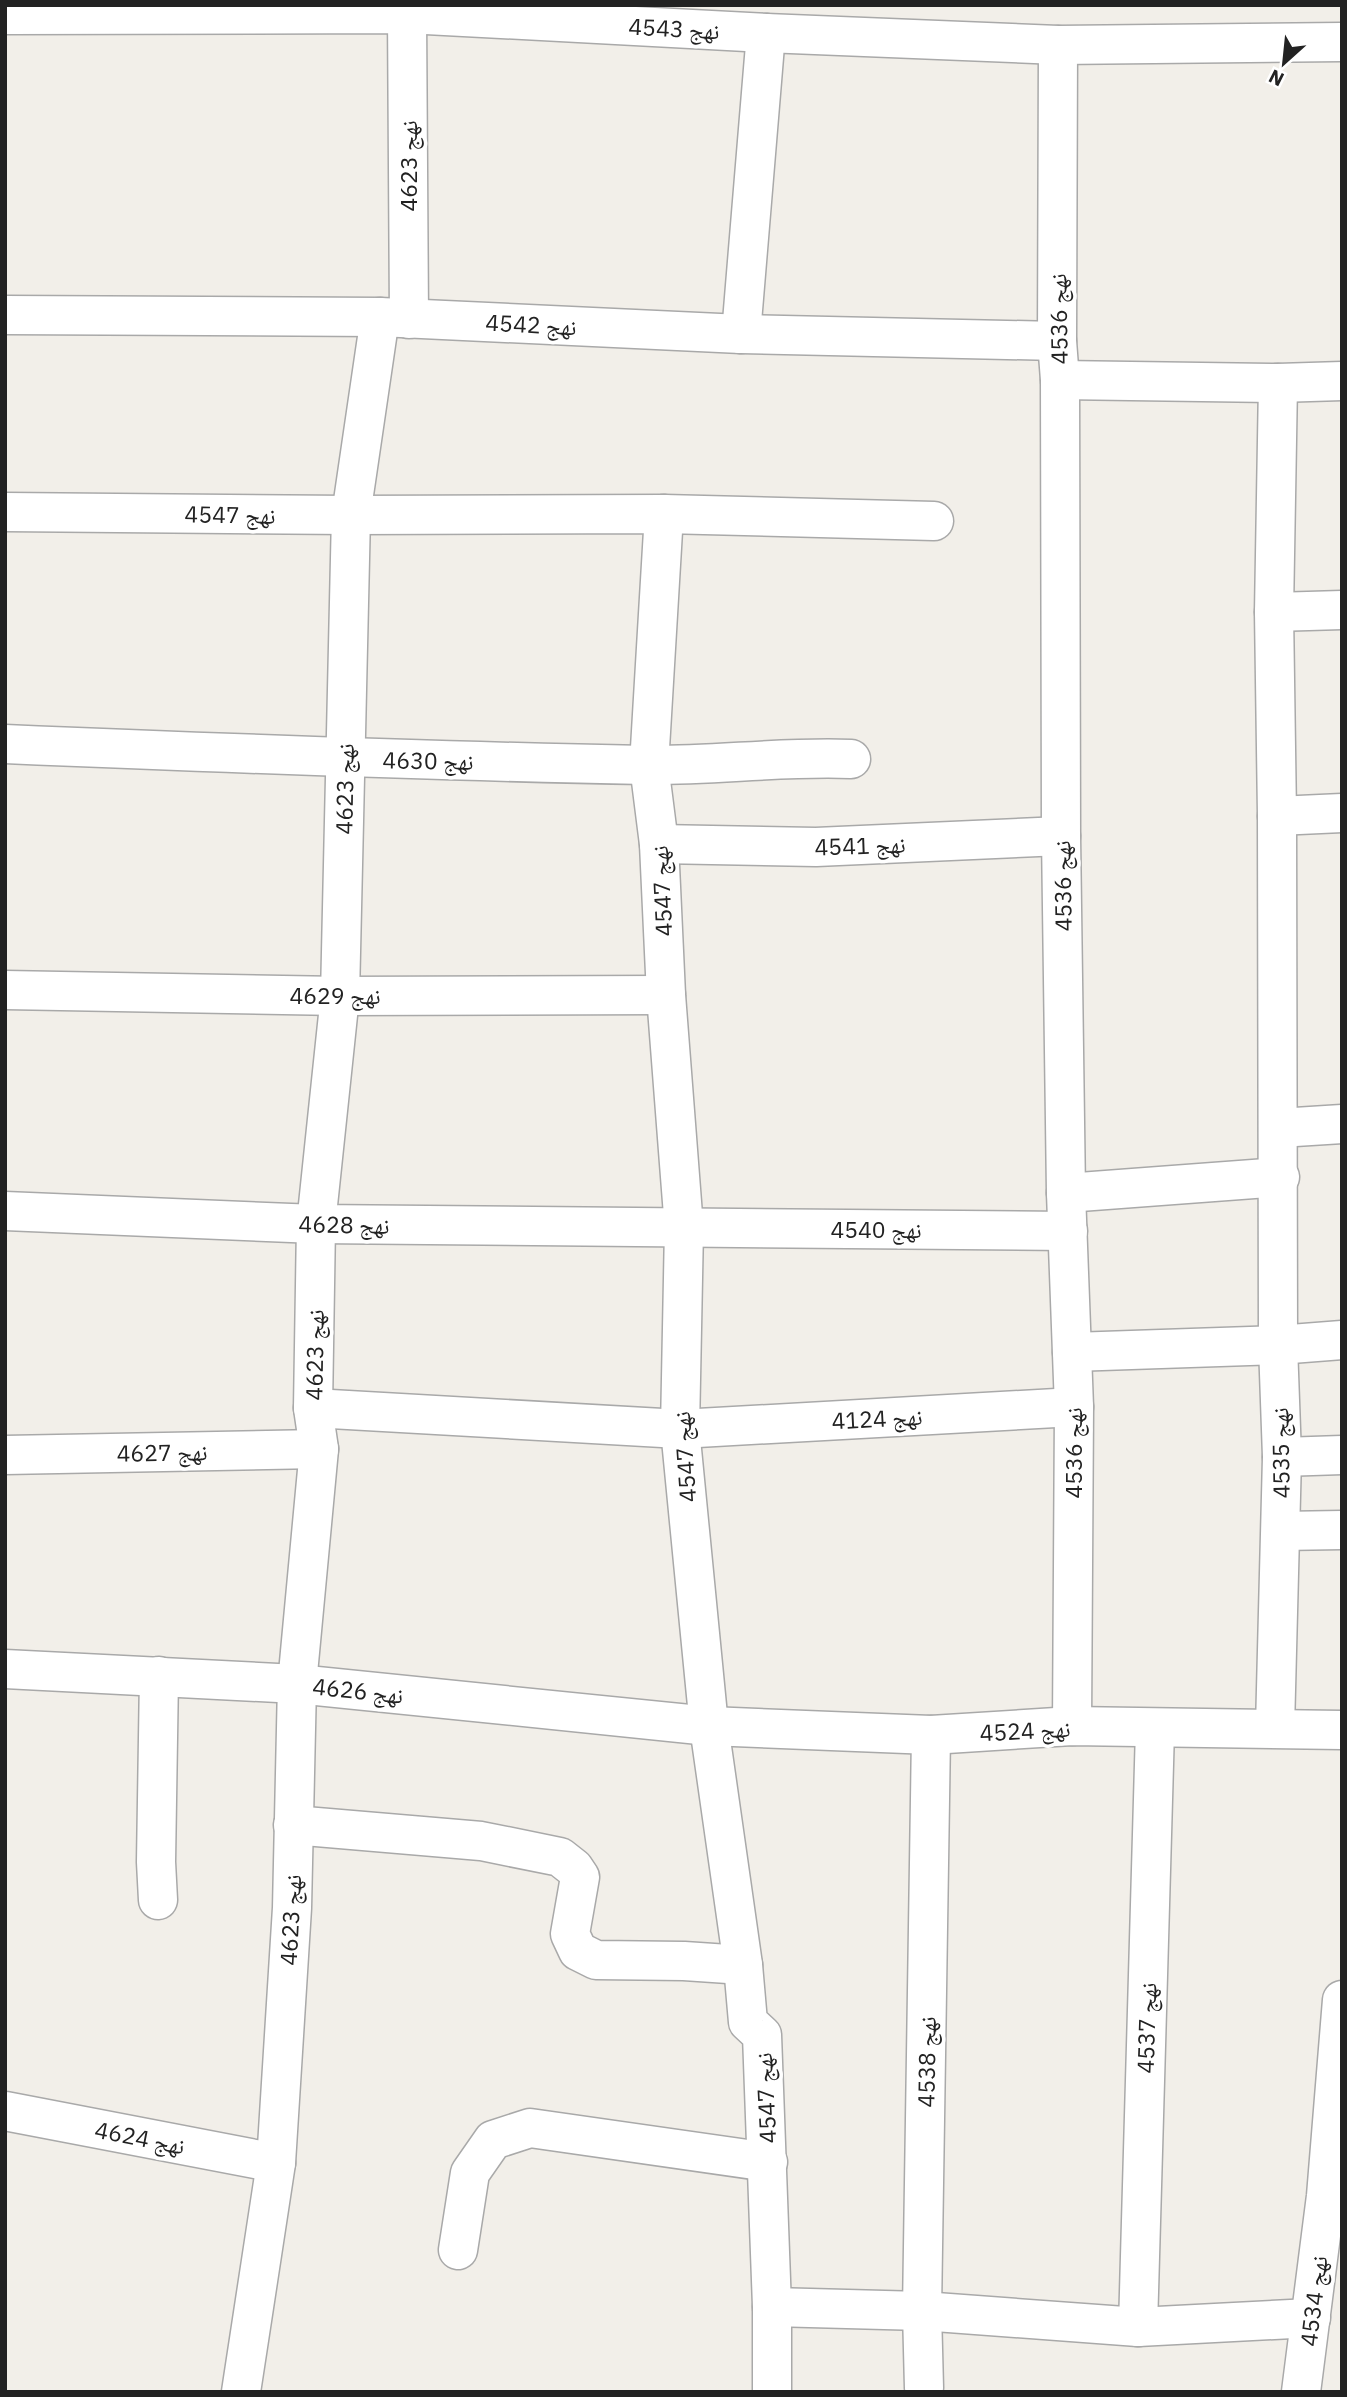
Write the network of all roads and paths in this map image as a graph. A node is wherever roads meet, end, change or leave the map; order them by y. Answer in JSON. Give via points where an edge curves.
{"nodes":[{"id":1,"x":407,"y":14,"type":"junction"},
{"id":2,"x":5,"y":15,"type":"edge"},
{"id":3,"x":766,"y":33,"type":"junction"},
{"id":4,"x":1342,"y":42,"type":"edge"},
{"id":5,"x":1058,"y":45,"type":"junction"},
{"id":6,"x":5,"y":315,"type":"edge"},
{"id":7,"x":394,"y":318,"type":"junction"},
{"id":8,"x":741,"y":334,"type":"junction"},
{"id":9,"x":1057,"y":341,"type":"junction"},
{"id":10,"x":1060,"y":380,"type":"junction"},
{"id":11,"x":1342,"y":380,"type":"edge"},
{"id":12,"x":1278,"y":383,"type":"junction"},
{"id":13,"x":5,"y":512,"type":"edge"},
{"id":14,"x":664,"y":514,"type":"junction"},
{"id":15,"x":351,"y":515,"type":"junction"},
{"id":16,"x":934,"y":521,"type":"dead end"},
{"id":17,"x":1342,"y":610,"type":"edge"},
{"id":18,"x":1273,"y":611,"type":"junction"},
{"id":19,"x":5,"y":744,"type":"edge"},
{"id":20,"x":344,"y":758,"type":"junction"},
{"id":21,"x":851,"y":759,"type":"dead end"},
{"id":22,"x":649,"y":765,"type":"junction"},
{"id":23,"x":1342,"y":813,"type":"edge"},
{"id":24,"x":1278,"y":816,"type":"junction"},
{"id":25,"x":1061,"y":836,"type":"junction"},
{"id":26,"x":659,"y":844,"type":"junction"},
{"id":27,"x":5,"y":990,"type":"edge"},
{"id":28,"x":666,"y":995,"type":"junction"},
{"id":29,"x":340,"y":996,"type":"junction"},
{"id":30,"x":1342,"y":1124,"type":"edge"},
{"id":31,"x":1279,"y":1128,"type":"junction"},
{"id":32,"x":1280,"y":1177,"type":"junction"},
{"id":33,"x":1066,"y":1193,"type":"junction"},
{"id":34,"x":5,"y":1210,"type":"edge"},
{"id":35,"x":316,"y":1224,"type":"junction"},
{"id":36,"x":684,"y":1228,"type":"junction"},
{"id":37,"x":1068,"y":1231,"type":"junction"},
{"id":38,"x":1342,"y":1340,"type":"edge"},
{"id":39,"x":1278,"y":1345,"type":"junction"},
{"id":40,"x":1072,"y":1352,"type":"junction"},
{"id":41,"x":1074,"y":1407,"type":"junction"},
{"id":42,"x":313,"y":1408,"type":"junction"},
{"id":43,"x":680,"y":1429,"type":"junction"},
{"id":44,"x":319,"y":1449,"type":"junction"},
{"id":45,"x":5,"y":1455,"type":"edge"},
{"id":46,"x":1342,"y":1455,"type":"edge"},
{"id":47,"x":1282,"y":1457,"type":"junction"},
{"id":48,"x":1342,"y":1530,"type":"edge"},
{"id":49,"x":1281,"y":1531,"type":"junction"},
{"id":50,"x":5,"y":1669,"type":"edge"},
{"id":51,"x":159,"y":1676,"type":"junction"},
{"id":52,"x":297,"y":1684,"type":"junction"},
{"id":53,"x":709,"y":1726,"type":"junction"},
{"id":54,"x":1072,"y":1726,"type":"junction"},
{"id":55,"x":1275,"y":1728,"type":"junction"},
{"id":56,"x":1155,"y":1729,"type":"junction"},
{"id":57,"x":1342,"y":1730,"type":"edge"},
{"id":58,"x":931,"y":1735,"type":"junction"},
{"id":59,"x":293,"y":1825,"type":"junction"},
{"id":60,"x":158,"y":1900,"type":"dead end"},
{"id":61,"x":743,"y":1965,"type":"junction"},
{"id":62,"x":1342,"y":2000,"type":"edge"},
{"id":63,"x":5,"y":2111,"type":"edge"},
{"id":64,"x":768,"y":2162,"type":"junction"},
{"id":65,"x":275,"y":2163,"type":"junction"},
{"id":66,"x":1334,"y":2197,"type":"edge"},
{"id":67,"x":458,"y":2249,"type":"dead end"},
{"id":68,"x":772,"y":2307,"type":"junction"},
{"id":69,"x":922,"y":2311,"type":"junction"},
{"id":70,"x":1311,"y":2318,"type":"junction"},
{"id":71,"x":1138,"y":2327,"type":"junction"},
{"id":72,"x":924,"y":2388,"type":"dead end"},
{"id":73,"x":241,"y":2392,"type":"edge"},
{"id":74,"x":772,"y":2392,"type":"edge"},
{"id":75,"x":1301,"y":2392,"type":"edge"}],
"edges":[{"from":1,"to":2,"type":"street","name":"نهج 4543"},
{"from":1,"to":3,"type":"street","name":"نهج 4543"},
{"from":1,"to":7,"type":"street","name":"نهج 4623"},
{"from":3,"to":5,"type":"street","name":"نهج 4543"},
{"from":3,"to":8,"type":"street"},
{"from":4,"to":5,"type":"street","name":"نهج 4543"},
{"from":5,"to":9,"type":"street","name":"نهج 4536"},
{"from":6,"to":7,"type":"street","name":"نهج 4542"},
{"from":7,"to":8,"type":"street","name":"نهج 4542"},
{"from":7,"to":15,"type":"street","name":"نهج 4623"},
{"from":8,"to":9,"type":"street","name":"نهج 4542"},
{"from":9,"to":10,"type":"street","name":"نهج 4536"},
{"from":10,"to":12,"type":"street"},
{"from":10,"to":25,"type":"street","name":"نهج 4536"},
{"from":11,"to":12,"type":"street"},
{"from":12,"to":18,"type":"street","name":"نهج 4535"},
{"from":13,"to":15,"type":"street","name":"نهج 4547"},
{"from":14,"to":15,"type":"street","name":"نهج 4547"},
{"from":14,"to":16,"type":"street","name":"نهج 4547"},
{"from":14,"to":22,"type":"street","name":"نهج 4547"},
{"from":15,"to":20,"type":"street","name":"نهج 4623"},
{"from":17,"to":18,"type":"street"},
{"from":18,"to":24,"type":"street","name":"نهج 4535"},
{"from":19,"to":20,"type":"street","name":"نهج 4630"},
{"from":20,"to":22,"type":"street","name":"نهج 4630"},
{"from":20,"to":29,"type":"street","name":"نهج 4623"},
{"from":21,"to":22,"type":"street","name":"نهج 4630"},
{"from":22,"to":26,"type":"street","name":"نهج 4547"},
{"from":23,"to":24,"type":"street"},
{"from":24,"to":31,"type":"street","name":"نهج 4535"},
{"from":25,"to":26,"type":"street","name":"نهج 4541","via":[[816,847]]},
{"from":25,"to":33,"type":"street","name":"نهج 4536"},
{"from":26,"to":28,"type":"street","name":"نهج 4547"},
{"from":27,"to":29,"type":"street","name":"نهج 4629"},
{"from":28,"to":29,"type":"street","name":"نهج 4629"},
{"from":28,"to":36,"type":"street","name":"نهج 4547"},
{"from":29,"to":35,"type":"street","name":"نهج 4623"},
{"from":30,"to":31,"type":"street"},
{"from":31,"to":32,"type":"street","name":"نهج 4535"},
{"from":32,"to":33,"type":"street"},
{"from":32,"to":39,"type":"street","name":"نهج 4535"},
{"from":33,"to":37,"type":"street","name":"نهج 4536"},
{"from":34,"to":35,"type":"street","name":"نهج 4628"},
{"from":35,"to":36,"type":"street","name":"نهج 4628"},
{"from":35,"to":42,"type":"street","name":"نهج 4623"},
{"from":36,"to":37,"type":"street","name":"نهج 4540"},
{"from":36,"to":43,"type":"street","name":"نهج 4547"},
{"from":37,"to":40,"type":"street","name":"نهج 4536"},
{"from":38,"to":39,"type":"street"},
{"from":39,"to":40,"type":"street"},
{"from":39,"to":47,"type":"street","name":"نهج 4535"},
{"from":40,"to":41,"type":"street","name":"نهج 4536"},
{"from":41,"to":43,"type":"street","name":"نهج 4124"},
{"from":41,"to":54,"type":"street","name":"نهج 4536"},
{"from":42,"to":43,"type":"street","name":"نهج 4124"},
{"from":42,"to":44,"type":"street","name":"نهج 4623"},
{"from":43,"to":53,"type":"street","name":"نهج 4547"},
{"from":44,"to":45,"type":"street","name":"نهج 4627"},
{"from":44,"to":52,"type":"street","name":"نهج 4623"},
{"from":46,"to":47,"type":"street"},
{"from":47,"to":49,"type":"street","name":"نهج 4535"},
{"from":48,"to":49,"type":"street"},
{"from":49,"to":55,"type":"street","name":"نهج 4535"},
{"from":50,"to":51,"type":"street","name":"نهج 4626"},
{"from":51,"to":52,"type":"street","name":"نهج 4626"},
{"from":51,"to":60,"type":"street"},
{"from":52,"to":53,"type":"street","name":"نهج 4626"},
{"from":52,"to":59,"type":"street","name":"نهج 4623"},
{"from":53,"to":58,"type":"street","name":"نهج 4524"},
{"from":53,"to":61,"type":"street","name":"نهج 4547"},
{"from":54,"to":56,"type":"street","name":"نهج 4524"},
{"from":54,"to":58,"type":"street","name":"نهج 4524"},
{"from":55,"to":56,"type":"street","name":"نهج 4524"},
{"from":55,"to":57,"type":"street","name":"نهج 4524"},
{"from":56,"to":71,"type":"street","name":"نهج 4537"},
{"from":58,"to":69,"type":"street","name":"نهج 4538"},
{"from":59,"to":61,"type":"street","via":[[481,1841],[560,1857],[580,1877],[570,1934],[578,1951],[596,1960]]},
{"from":59,"to":65,"type":"street","name":"نهج 4623"},
{"from":61,"to":64,"type":"street","name":"نهج 4547","via":[[748,2022],[762,2035]]},
{"from":62,"to":66,"type":"street","name":"نهج 4534"},
{"from":63,"to":65,"type":"street","name":"نهج 4624"},
{"from":64,"to":67,"type":"street","via":[[530,2128],[493,2140],[470,2173]]},
{"from":64,"to":68,"type":"street","name":"نهج 4547"},
{"from":65,"to":73,"type":"street","name":"نهج 4623"},
{"from":66,"to":70,"type":"street","name":"نهج 4534"},
{"from":68,"to":69,"type":"street"},
{"from":68,"to":74,"type":"street","name":"نهج 4547"},
{"from":69,"to":71,"type":"street"},
{"from":69,"to":72,"type":"street","name":"نهج 4538"},
{"from":70,"to":71,"type":"street"},
{"from":70,"to":75,"type":"street","name":"نهج 4534"}]}
